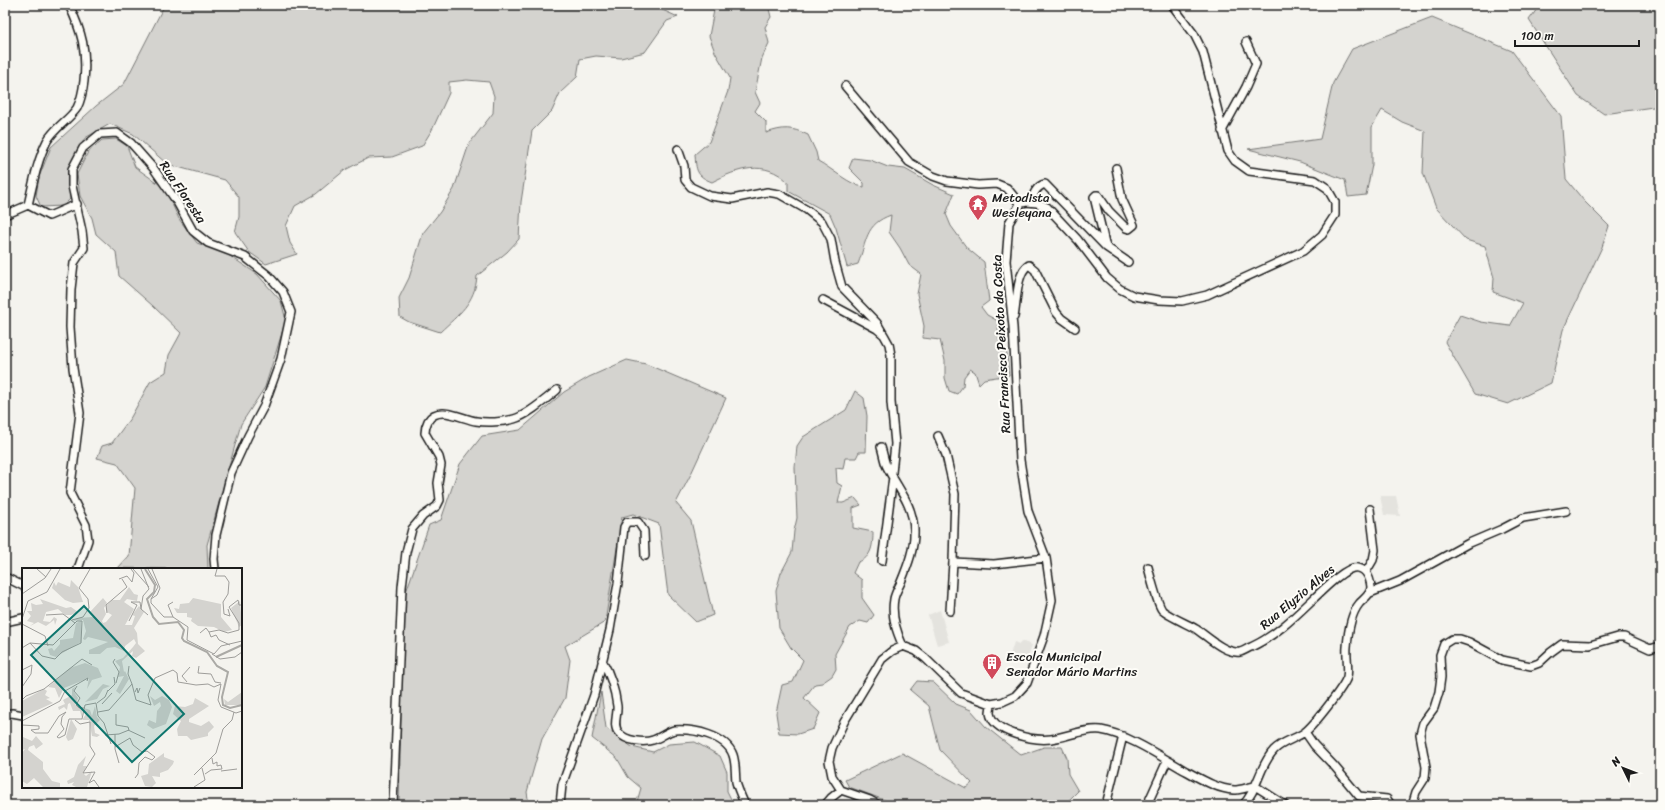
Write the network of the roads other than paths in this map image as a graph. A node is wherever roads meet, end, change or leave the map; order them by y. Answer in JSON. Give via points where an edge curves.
{"nodes":[{"id":1,"x":68,"y":5,"type":"edge"},
{"id":2,"x":1172,"y":5,"type":"edge"},
{"id":3,"x":1246,"y":42,"type":"dead end"},
{"id":4,"x":845,"y":86,"type":"dead end"},
{"id":5,"x":1222,"y":131,"type":"junction"},
{"id":6,"x":678,"y":149,"type":"dead end"},
{"id":7,"x":1116,"y":168,"type":"dead end"},
{"id":8,"x":1031,"y":202,"type":"junction"},
{"id":9,"x":77,"y":204,"type":"junction"},
{"id":10,"x":1020,"y":204,"type":"junction"},
{"id":11,"x":28,"y":206,"type":"junction"},
{"id":12,"x":5,"y":215,"type":"edge"},
{"id":13,"x":1106,"y":247,"type":"junction"},
{"id":14,"x":1128,"y":262,"type":"dead end"},
{"id":15,"x":822,"y":300,"type":"dead end"},
{"id":16,"x":1013,"y":327,"type":"junction"},
{"id":17,"x":1075,"y":328,"type":"dead end"},
{"id":18,"x":884,"y":335,"type":"junction"},
{"id":19,"x":557,"y":390,"type":"dead end"},
{"id":20,"x":938,"y":436,"type":"dead end"},
{"id":21,"x":881,"y":447,"type":"dead end"},
{"id":22,"x":892,"y":475,"type":"junction"},
{"id":23,"x":1370,"y":509,"type":"dead end"},
{"id":24,"x":1566,"y":511,"type":"dead end"},
{"id":25,"x":645,"y":556,"type":"dead end"},
{"id":26,"x":1046,"y":558,"type":"junction"},
{"id":27,"x":882,"y":561,"type":"dead end"},
{"id":28,"x":954,"y":562,"type":"junction"},
{"id":29,"x":1148,"y":567,"type":"dead end"},
{"id":30,"x":78,"y":568,"type":"edge"},
{"id":31,"x":215,"y":568,"type":"edge"},
{"id":32,"x":1366,"y":572,"type":"junction"},
{"id":33,"x":5,"y":578,"type":"edge"},
{"id":34,"x":22,"y":586,"type":"edge"},
{"id":35,"x":1370,"y":593,"type":"junction"},
{"id":36,"x":950,"y":611,"type":"dead end"},
{"id":37,"x":22,"y":618,"type":"edge"},
{"id":38,"x":5,"y":622,"type":"edge"},
{"id":39,"x":903,"y":646,"type":"junction"},
{"id":40,"x":1660,"y":646,"type":"edge"},
{"id":41,"x":602,"y":660,"type":"junction"},
{"id":42,"x":991,"y":704,"type":"junction"},
{"id":43,"x":5,"y":714,"type":"edge"},
{"id":44,"x":22,"y":715,"type":"edge"},
{"id":45,"x":1305,"y":732,"type":"junction"},
{"id":46,"x":1123,"y":736,"type":"junction"},
{"id":47,"x":1167,"y":761,"type":"junction"},
{"id":48,"x":1255,"y":786,"type":"junction"},
{"id":49,"x":841,"y":790,"type":"junction"},
{"id":50,"x":1280,"y":804,"type":"edge"},
{"id":51,"x":392,"y":805,"type":"edge"},
{"id":52,"x":560,"y":805,"type":"edge"},
{"id":53,"x":745,"y":805,"type":"edge"},
{"id":54,"x":825,"y":805,"type":"edge"},
{"id":55,"x":879,"y":805,"type":"edge"},
{"id":56,"x":1106,"y":805,"type":"edge"},
{"id":57,"x":1147,"y":805,"type":"edge"},
{"id":58,"x":1243,"y":805,"type":"edge"},
{"id":59,"x":1391,"y":805,"type":"edge"},
{"id":60,"x":1412,"y":805,"type":"edge"}],
"edges":[{"from":1,"to":11,"type":"street","via":[[76,19],[83,42],[86,61],[83,90],[78,106],[68,119],[56,127],[47,141],[39,161]]},
{"from":2,"to":5,"type":"street","via":[[1194,34],[1203,52]]},
{"from":3,"to":5,"type":"street","via":[[1256,64]]},
{"from":4,"to":10,"type":"street","via":[[909,162],[947,181],[978,185],[997,184],[1007,188]]},
{"from":5,"to":8,"type":"street","via":[[1234,161],[1249,171],[1315,180],[1327,188],[1335,202],[1335,215],[1322,235],[1304,251],[1207,295],[1182,301],[1159,300],[1134,296],[1120,289],[1107,278],[1078,240],[1047,207]]},
{"from":6,"to":18,"type":"street","via":[[684,166],[685,180],[691,187],[710,196],[732,199],[767,192],[779,194],[822,222],[831,239],[842,287],[877,323]]},
{"from":7,"to":13,"type":"street","via":[[1122,199],[1134,225],[1126,228],[1098,195],[1094,196]]},
{"from":8,"to":10,"type":"street"},
{"from":8,"to":13,"type":"street","via":[[1039,187],[1042,184],[1047,186]]},
{"from":9,"to":11,"type":"street","via":[[49,216]]},
{"from":9,"to":30,"type":"street","name":"Rua Floresta","via":[[84,248],[74,263],[71,289],[70,327],[80,413],[70,493],[86,525],[88,540]]},
{"from":9,"to":31,"type":"street","name":"Rua Floresta","via":[[72,186],[72,169],[83,148],[100,134],[117,133],[154,169],[193,231],[208,243],[246,258],[269,276],[282,292],[291,312],[281,359],[264,406],[231,473],[216,535]]},
{"from":10,"to":16,"type":"street","name":"Rua Francisco Peixoto da Costa","via":[[1009,223],[1006,261]]},
{"from":11,"to":12,"type":"street"},
{"from":13,"to":14,"type":"street"},
{"from":15,"to":18,"type":"street"},
{"from":16,"to":17,"type":"street","via":[[1018,283],[1022,271],[1029,265],[1035,270],[1056,312]]},
{"from":16,"to":26,"type":"street","name":"Rua Francisco Peixoto da Costa","via":[[1020,460],[1028,511]]},
{"from":18,"to":22,"type":"street","via":[[891,355],[891,402],[895,444]]},
{"from":19,"to":51,"type":"street","via":[[514,419],[479,422],[445,412],[429,419],[425,428],[441,465],[438,483],[440,500],[437,506],[423,516],[412,529],[406,552],[402,587]]},
{"from":20,"to":28,"type":"street","via":[[946,455],[955,494]]},
{"from":21,"to":22,"type":"street"},
{"from":22,"to":27,"type":"street"},
{"from":22,"to":39,"type":"street","via":[[912,512],[914,530],[907,566],[894,598],[895,628]]},
{"from":23,"to":32,"type":"street","via":[[1375,550]]},
{"from":24,"to":35,"type":"street","via":[[1523,518],[1400,581]]},
{"from":25,"to":41,"type":"street","via":[[644,531],[638,522],[627,522],[624,527],[610,630]]},
{"from":26,"to":28,"type":"street","via":[[994,564]]},
{"from":26,"to":42,"type":"street","name":"Rua Francisco Peixoto da Costa","via":[[1052,600],[1044,636],[1027,683],[1015,696]]},
{"from":28,"to":36,"type":"street"},
{"from":29,"to":32,"type":"street","name":"Rua Elyzio Alves","via":[[1161,609],[1184,621],[1222,648],[1240,652],[1277,632],[1346,571],[1361,568]]},
{"from":32,"to":35,"type":"street","via":[[1371,586]]},
{"from":33,"to":34,"type":"street"},
{"from":35,"to":45,"type":"street","via":[[1358,605],[1350,620],[1347,677],[1334,698]]},
{"from":37,"to":38,"type":"street"},
{"from":39,"to":42,"type":"street","via":[[925,658],[961,693]]},
{"from":39,"to":49,"type":"street","via":[[882,659],[844,722],[832,748],[829,761],[832,776]]},
{"from":40,"to":60,"type":"street","via":[[1650,648],[1624,637],[1590,645],[1562,644],[1539,663],[1531,666],[1502,660],[1460,638],[1444,644],[1440,655],[1439,692],[1434,708],[1423,723],[1420,734],[1426,767],[1425,778],[1416,792]]},
{"from":41,"to":52,"type":"street","via":[[594,695],[562,785]]},
{"from":41,"to":53,"type":"street","via":[[609,673],[617,707],[617,732],[633,740],[653,740],[673,730],[694,731],[726,743],[733,755],[736,783]]},
{"from":42,"to":46,"type":"street","via":[[990,714],[994,722],[1002,728],[1032,739],[1049,739],[1101,730]]},
{"from":43,"to":44,"type":"street"},
{"from":45,"to":48,"type":"street","via":[[1287,740],[1274,750]]},
{"from":45,"to":59,"type":"street","via":[[1359,796],[1386,799]]},
{"from":46,"to":47,"type":"street"},
{"from":46,"to":56,"type":"street"},
{"from":47,"to":48,"type":"street","via":[[1220,788],[1235,790]]},
{"from":47,"to":57,"type":"street"},
{"from":48,"to":50,"type":"street"},
{"from":48,"to":58,"type":"street","via":[[1250,798]]},
{"from":49,"to":54,"type":"street"},
{"from":49,"to":55,"type":"street"}]}
